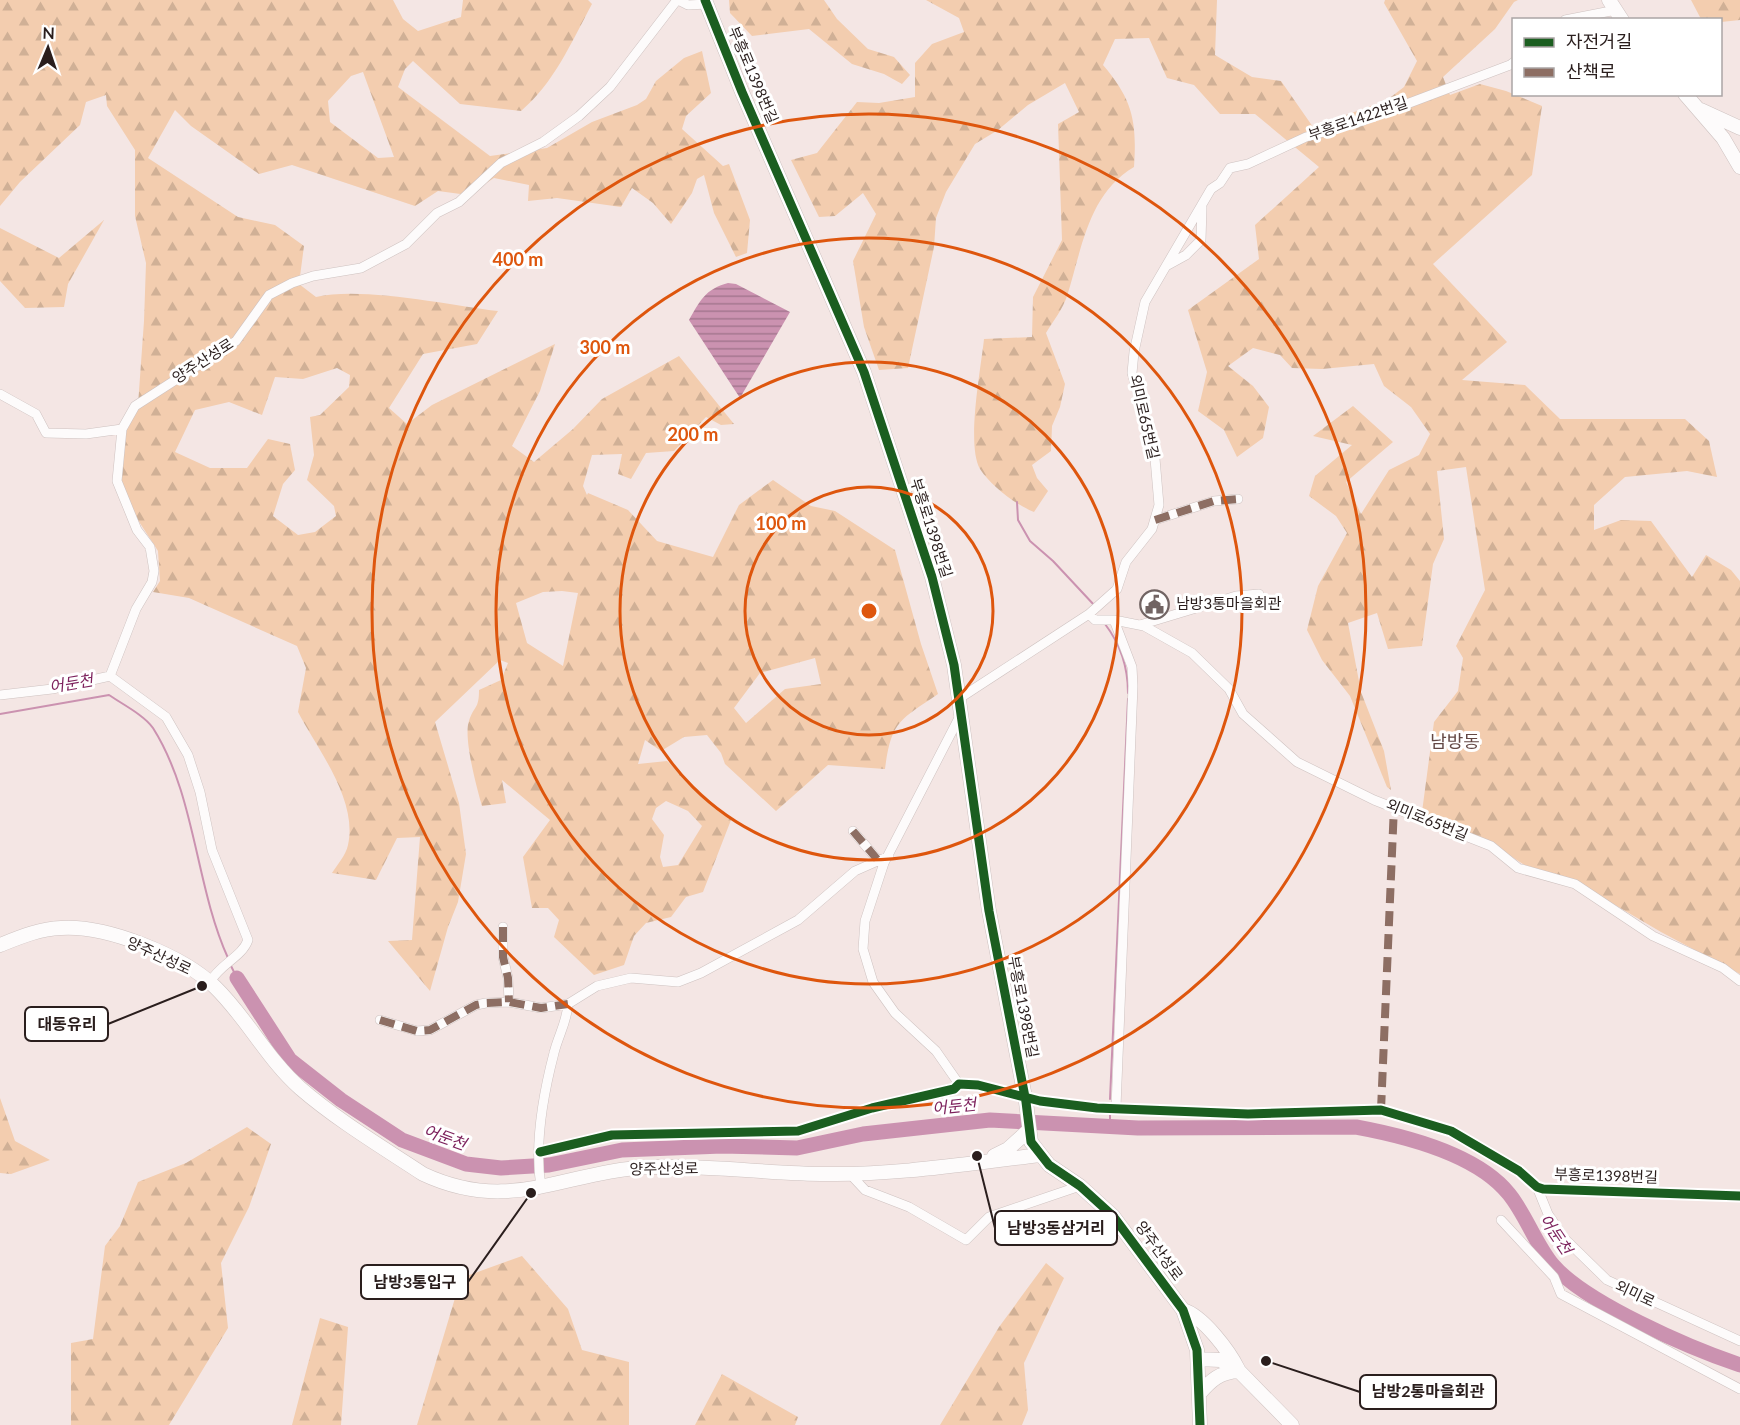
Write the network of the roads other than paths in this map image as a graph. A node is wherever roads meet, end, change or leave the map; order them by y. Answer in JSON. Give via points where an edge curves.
{"nodes":[{"id":1,"x":677,"y":0,"type":"edge"},
{"id":2,"x":706,"y":2,"type":"edge"},
{"id":3,"x":1616,"y":10,"type":"edge"},
{"id":4,"x":1575,"y":18,"type":"edge"},
{"id":5,"x":1512,"y":64,"type":"edge"},
{"id":6,"x":1687,"y":96,"type":"edge"},
{"id":7,"x":1698,"y":109,"type":"junction"},
{"id":8,"x":1740,"y":128,"type":"edge"},
{"id":9,"x":1734,"y":146,"type":"edge"},
{"id":10,"x":1740,"y":167,"type":"edge"},
{"id":11,"x":1211,"y":189,"type":"joint"},
{"id":12,"x":1202,"y":207,"type":"junction"},
{"id":13,"x":1164,"y":267,"type":"junction"},
{"id":14,"x":0,"y":394,"type":"edge"},
{"id":15,"x":122,"y":429,"type":"junction"},
{"id":16,"x":1238,"y":500,"type":"dead end"},
{"id":17,"x":1155,"y":520,"type":"junction"},
{"id":18,"x":1259,"y":594,"type":"dead end"},
{"id":19,"x":1094,"y":609,"type":"junction"},
{"id":20,"x":1107,"y":620,"type":"junction"},
{"id":21,"x":1140,"y":626,"type":"junction"},
{"id":22,"x":110,"y":676,"type":"junction"},
{"id":23,"x":0,"y":694,"type":"edge"},
{"id":24,"x":961,"y":705,"type":"junction"},
{"id":25,"x":853,"y":831,"type":"dead end"},
{"id":26,"x":883,"y":859,"type":"junction"},
{"id":27,"x":503,"y":927,"type":"dead end"},
{"id":28,"x":0,"y":945,"type":"edge"},
{"id":29,"x":1740,"y":981,"type":"edge"},
{"id":30,"x":210,"y":982,"type":"junction"},
{"id":31,"x":509,"y":1002,"type":"junction"},
{"id":32,"x":568,"y":1004,"type":"junction"},
{"id":33,"x":380,"y":1020,"type":"dead end"},
{"id":34,"x":959,"y":1084,"type":"junction"},
{"id":35,"x":1025,"y":1099,"type":"junction"},
{"id":36,"x":1116,"y":1107,"type":"junction"},
{"id":37,"x":1029,"y":1130,"type":"junction"},
{"id":38,"x":540,"y":1152,"type":"junction"},
{"id":39,"x":1041,"y":1155,"type":"junction"},
{"id":40,"x":978,"y":1161,"type":"junction"},
{"id":41,"x":850,"y":1174,"type":"junction"},
{"id":42,"x":540,"y":1182,"type":"junction"},
{"id":43,"x":1077,"y":1184,"type":"junction"},
{"id":44,"x":1537,"y":1187,"type":"junction"},
{"id":45,"x":1740,"y":1196,"type":"edge"},
{"id":46,"x":1501,"y":1220,"type":"dead end"},
{"id":47,"x":1184,"y":1310,"type":"junction"},
{"id":48,"x":1740,"y":1341,"type":"edge"},
{"id":49,"x":1198,"y":1359,"type":"junction"},
{"id":50,"x":1239,"y":1371,"type":"junction"},
{"id":51,"x":1740,"y":1389,"type":"edge"},
{"id":52,"x":1199,"y":1394,"type":"junction"},
{"id":53,"x":1286,"y":1423,"type":"edge"},
{"id":54,"x":1200,"y":1425,"type":"edge"}],
"edges":[{"from":1,"to":2,"type":"street","via":[[688,5]]},
{"from":1,"to":15,"type":"street","name":"양주산성로","via":[[610,87],[579,116],[543,142],[501,163],[459,202],[437,213],[406,244],[361,268],[314,276],[269,295],[236,341],[135,406]]},
{"from":2,"to":24,"type":"street","name":"부흥로1398번길","via":[[864,372],[932,577]]},
{"from":3,"to":4,"type":"street"},
{"from":5,"to":11,"type":"street","name":"부흥로1422번길","via":[[1230,168]]},
{"from":6,"to":7,"type":"street"},
{"from":7,"to":8,"type":"street"},
{"from":7,"to":9,"type":"street"},
{"from":9,"to":10,"type":"street"},
{"from":11,"to":12,"type":"street","name":"외미로65번길"},
{"from":12,"to":13,"type":"street","name":"외미로65번길"},
{"from":12,"to":13,"type":"street","via":[[1201,240],[1186,255]]},
{"from":13,"to":17,"type":"street","name":"외미로65번길","via":[[1145,302],[1132,374],[1154,447],[1159,505]]},
{"from":14,"to":15,"type":"street","via":[[36,414],[46,433],[86,434]]},
{"from":15,"to":22,"type":"street","name":"양주산성로","via":[[117,481],[137,530],[150,547],[154,571]]},
{"from":16,"to":17,"type":"street","via":[[1214,501]]},
{"from":17,"to":19,"type":"street","name":"외미로65번길","via":[[1126,562],[1117,589]]},
{"from":18,"to":21,"type":"street","via":[[1236,596]]},
{"from":19,"to":20,"type":"street","name":"외미로65번길","via":[[1095,620]]},
{"from":19,"to":24,"type":"street","name":"외미로65번길"},
{"from":20,"to":21,"type":"street","name":"외미로65번길"},
{"from":20,"to":36,"type":"street","via":[[1132,667],[1133,686]]},
{"from":21,"to":29,"type":"street","name":"외미로65번길","via":[[1192,653],[1229,689],[1243,714],[1297,762],[1374,800],[1491,846],[1518,868],[1575,884],[1653,936],[1723,968]]},
{"from":22,"to":23,"type":"street","via":[[52,689]]},
{"from":22,"to":30,"type":"street","via":[[166,717],[188,755],[212,850],[248,940],[245,949],[219,968]]},
{"from":24,"to":26,"type":"street"},
{"from":24,"to":35,"type":"street","name":"부흥로1398번길","via":[[989,911]]},
{"from":25,"to":26,"type":"street"},
{"from":26,"to":32,"type":"street","via":[[855,871],[798,920],[701,973],[678,982],[631,978],[597,986]]},
{"from":26,"to":34,"type":"street","via":[[865,921],[863,949],[873,982],[895,1013],[936,1051]]},
{"from":27,"to":31,"type":"street","via":[[502,957]]},
{"from":28,"to":30,"type":"street","name":"양주산성로","via":[[44,930],[94,930],[160,953]]},
{"from":30,"to":42,"type":"street","name":"양주산성로","via":[[301,1088],[423,1173],[489,1193]]},
{"from":31,"to":32,"type":"street","via":[[541,1008]]},
{"from":31,"to":33,"type":"street","via":[[476,1005],[430,1030],[417,1031]]},
{"from":32,"to":38,"type":"street","via":[[549,1071]]},
{"from":34,"to":35,"type":"street","name":"부흥로1398번길"},
{"from":34,"to":38,"type":"street","via":[[954,1089],[798,1131],[612,1135]]},
{"from":35,"to":36,"type":"street","name":"부흥로1398번길"},
{"from":35,"to":37,"type":"street","name":"부흥로1398번길"},
{"from":36,"to":44,"type":"street","name":"부흥로1398번길","via":[[1248,1114],[1381,1110],[1451,1131],[1520,1170]]},
{"from":37,"to":39,"type":"street","name":"부흥로1398번길","via":[[1034,1149]]},
{"from":37,"to":40,"type":"street","via":[[1008,1149]]},
{"from":38,"to":42,"type":"street"},
{"from":39,"to":40,"type":"street","name":"양주산성로"},
{"from":39,"to":43,"type":"street","name":"양주산성로"},
{"from":40,"to":41,"type":"street","name":"양주산성로"},
{"from":40,"to":43,"type":"street","via":[[1032,1166]]},
{"from":41,"to":42,"type":"street","name":"양주산성로","via":[[653,1167]]},
{"from":41,"to":43,"type":"street","via":[[865,1190],[909,1207],[966,1240],[989,1217]]},
{"from":43,"to":47,"type":"street","name":"양주산성로","via":[[1124,1228]]},
{"from":44,"to":45,"type":"street","name":"부흥로1398번길"},
{"from":44,"to":48,"type":"street","name":"외미로","via":[[1564,1238],[1607,1280]]},
{"from":46,"to":51,"type":"street","via":[[1554,1277],[1561,1294]]},
{"from":47,"to":49,"type":"street","name":"양주산성로"},
{"from":47,"to":50,"type":"street","via":[[1203,1323]]},
{"from":49,"to":50,"type":"street","via":[[1220,1360]]},
{"from":49,"to":52,"type":"street","name":"양주산성로"},
{"from":50,"to":52,"type":"street","via":[[1221,1374]]},
{"from":50,"to":53,"type":"street"},
{"from":52,"to":54,"type":"street","name":"양주산성로"}]}
